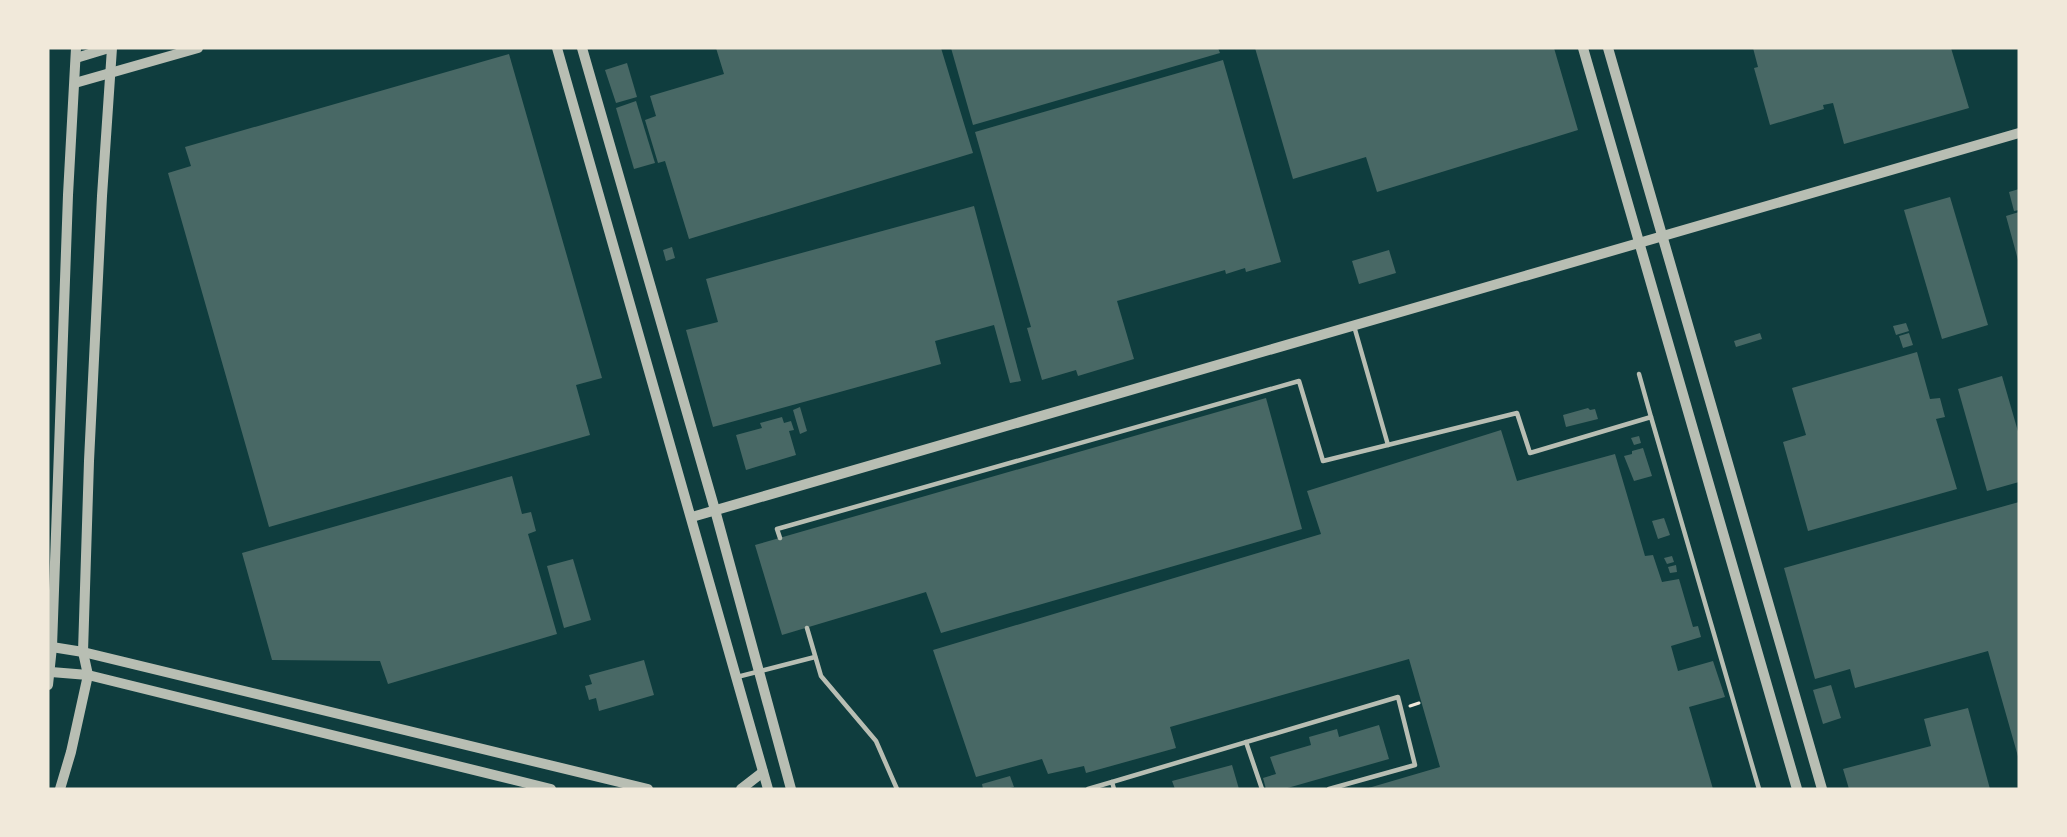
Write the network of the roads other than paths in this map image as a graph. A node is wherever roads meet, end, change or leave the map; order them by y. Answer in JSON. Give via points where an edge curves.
{"nodes":[{"id":1,"x":111,"y":48,"type":"edge"},
{"id":2,"x":198,"y":48,"type":"edge"},
{"id":3,"x":557,"y":48,"type":"edge"},
{"id":4,"x":582,"y":48,"type":"edge"},
{"id":5,"x":1583,"y":48,"type":"edge"},
{"id":6,"x":1608,"y":48,"type":"edge"},
{"id":7,"x":76,"y":53,"type":"edge"},
{"id":8,"x":111,"y":73,"type":"junction"},
{"id":9,"x":75,"y":83,"type":"junction"},
{"id":10,"x":2019,"y":133,"type":"edge"},
{"id":11,"x":1663,"y":237,"type":"junction"},
{"id":12,"x":1639,"y":244,"type":"junction"},
{"id":13,"x":1354,"y":326,"type":"junction"},
{"id":14,"x":1639,"y":374,"type":"dead end"},
{"id":15,"x":1651,"y":417,"type":"junction"},
{"id":16,"x":1388,"y":445,"type":"junction"},
{"id":17,"x":715,"y":510,"type":"junction"},
{"id":18,"x":692,"y":517,"type":"junction"},
{"id":19,"x":780,"y":538,"type":"dead end"},
{"id":20,"x":807,"y":628,"type":"dead end"},
{"id":21,"x":52,"y":647,"type":"junction"},
{"id":22,"x":83,"y":652,"type":"junction"},
{"id":23,"x":815,"y":657,"type":"junction"},
{"id":24,"x":51,"y":672,"type":"junction"},
{"id":25,"x":759,"y":672,"type":"junction"},
{"id":26,"x":88,"y":675,"type":"junction"},
{"id":27,"x":737,"y":677,"type":"junction"},
{"id":28,"x":48,"y":685,"type":"edge"},
{"id":29,"x":1246,"y":742,"type":"junction"},
{"id":30,"x":763,"y":772,"type":"junction"},
{"id":31,"x":1112,"y":782,"type":"junction"},
{"id":32,"x":60,"y":789,"type":"edge"},
{"id":33,"x":550,"y":789,"type":"edge"},
{"id":34,"x":648,"y":789,"type":"edge"},
{"id":35,"x":741,"y":789,"type":"edge"},
{"id":36,"x":768,"y":789,"type":"edge"},
{"id":37,"x":791,"y":789,"type":"edge"},
{"id":38,"x":897,"y":789,"type":"edge"},
{"id":39,"x":1088,"y":789,"type":"edge"},
{"id":40,"x":1114,"y":789,"type":"edge"},
{"id":41,"x":1262,"y":789,"type":"edge"},
{"id":42,"x":1329,"y":789,"type":"edge"},
{"id":43,"x":1759,"y":789,"type":"edge"},
{"id":44,"x":1797,"y":789,"type":"edge"},
{"id":45,"x":1822,"y":789,"type":"edge"}],
"edges":[{"from":1,"to":7,"type":"street"},
{"from":1,"to":8,"type":"street"},
{"from":2,"to":8,"type":"street"},
{"from":3,"to":18,"type":"street"},
{"from":4,"to":17,"type":"street"},
{"from":5,"to":12,"type":"street"},
{"from":6,"to":11,"type":"street"},
{"from":7,"to":9,"type":"street"},
{"from":8,"to":9,"type":"street"},
{"from":8,"to":22,"type":"street","via":[[89,461]]},
{"from":9,"to":21,"type":"street"},
{"from":10,"to":11,"type":"street"},
{"from":11,"to":12,"type":"street"},
{"from":11,"to":45,"type":"street"},
{"from":12,"to":13,"type":"street"},
{"from":12,"to":44,"type":"street"},
{"from":13,"to":16,"type":"lane"},
{"from":13,"to":17,"type":"street"},
{"from":14,"to":15,"type":"lane"},
{"from":15,"to":16,"type":"lane","via":[[1530,453],[1517,413]]},
{"from":15,"to":43,"type":"lane"},
{"from":16,"to":19,"type":"lane","via":[[1323,461],[1299,381],[777,529]]},
{"from":17,"to":18,"type":"street"},
{"from":17,"to":25,"type":"street"},
{"from":18,"to":27,"type":"street"},
{"from":20,"to":23,"type":"lane"},
{"from":21,"to":22,"type":"street"},
{"from":21,"to":24,"type":"street"},
{"from":22,"to":26,"type":"street"},
{"from":22,"to":34,"type":"street"},
{"from":23,"to":25,"type":"lane"},
{"from":23,"to":38,"type":"lane","via":[[821,676],[876,741]]},
{"from":24,"to":26,"type":"street"},
{"from":24,"to":28,"type":"street"},
{"from":25,"to":27,"type":"lane"},
{"from":25,"to":37,"type":"street"},
{"from":26,"to":32,"type":"street"},
{"from":26,"to":33,"type":"street"},
{"from":27,"to":30,"type":"street"},
{"from":29,"to":31,"type":"lane"},
{"from":29,"to":41,"type":"lane"},
{"from":29,"to":42,"type":"lane","via":[[1398,697],[1415,765]]},
{"from":30,"to":35,"type":"street"},
{"from":30,"to":36,"type":"street"},
{"from":31,"to":39,"type":"lane"},
{"from":31,"to":40,"type":"lane"}]}
